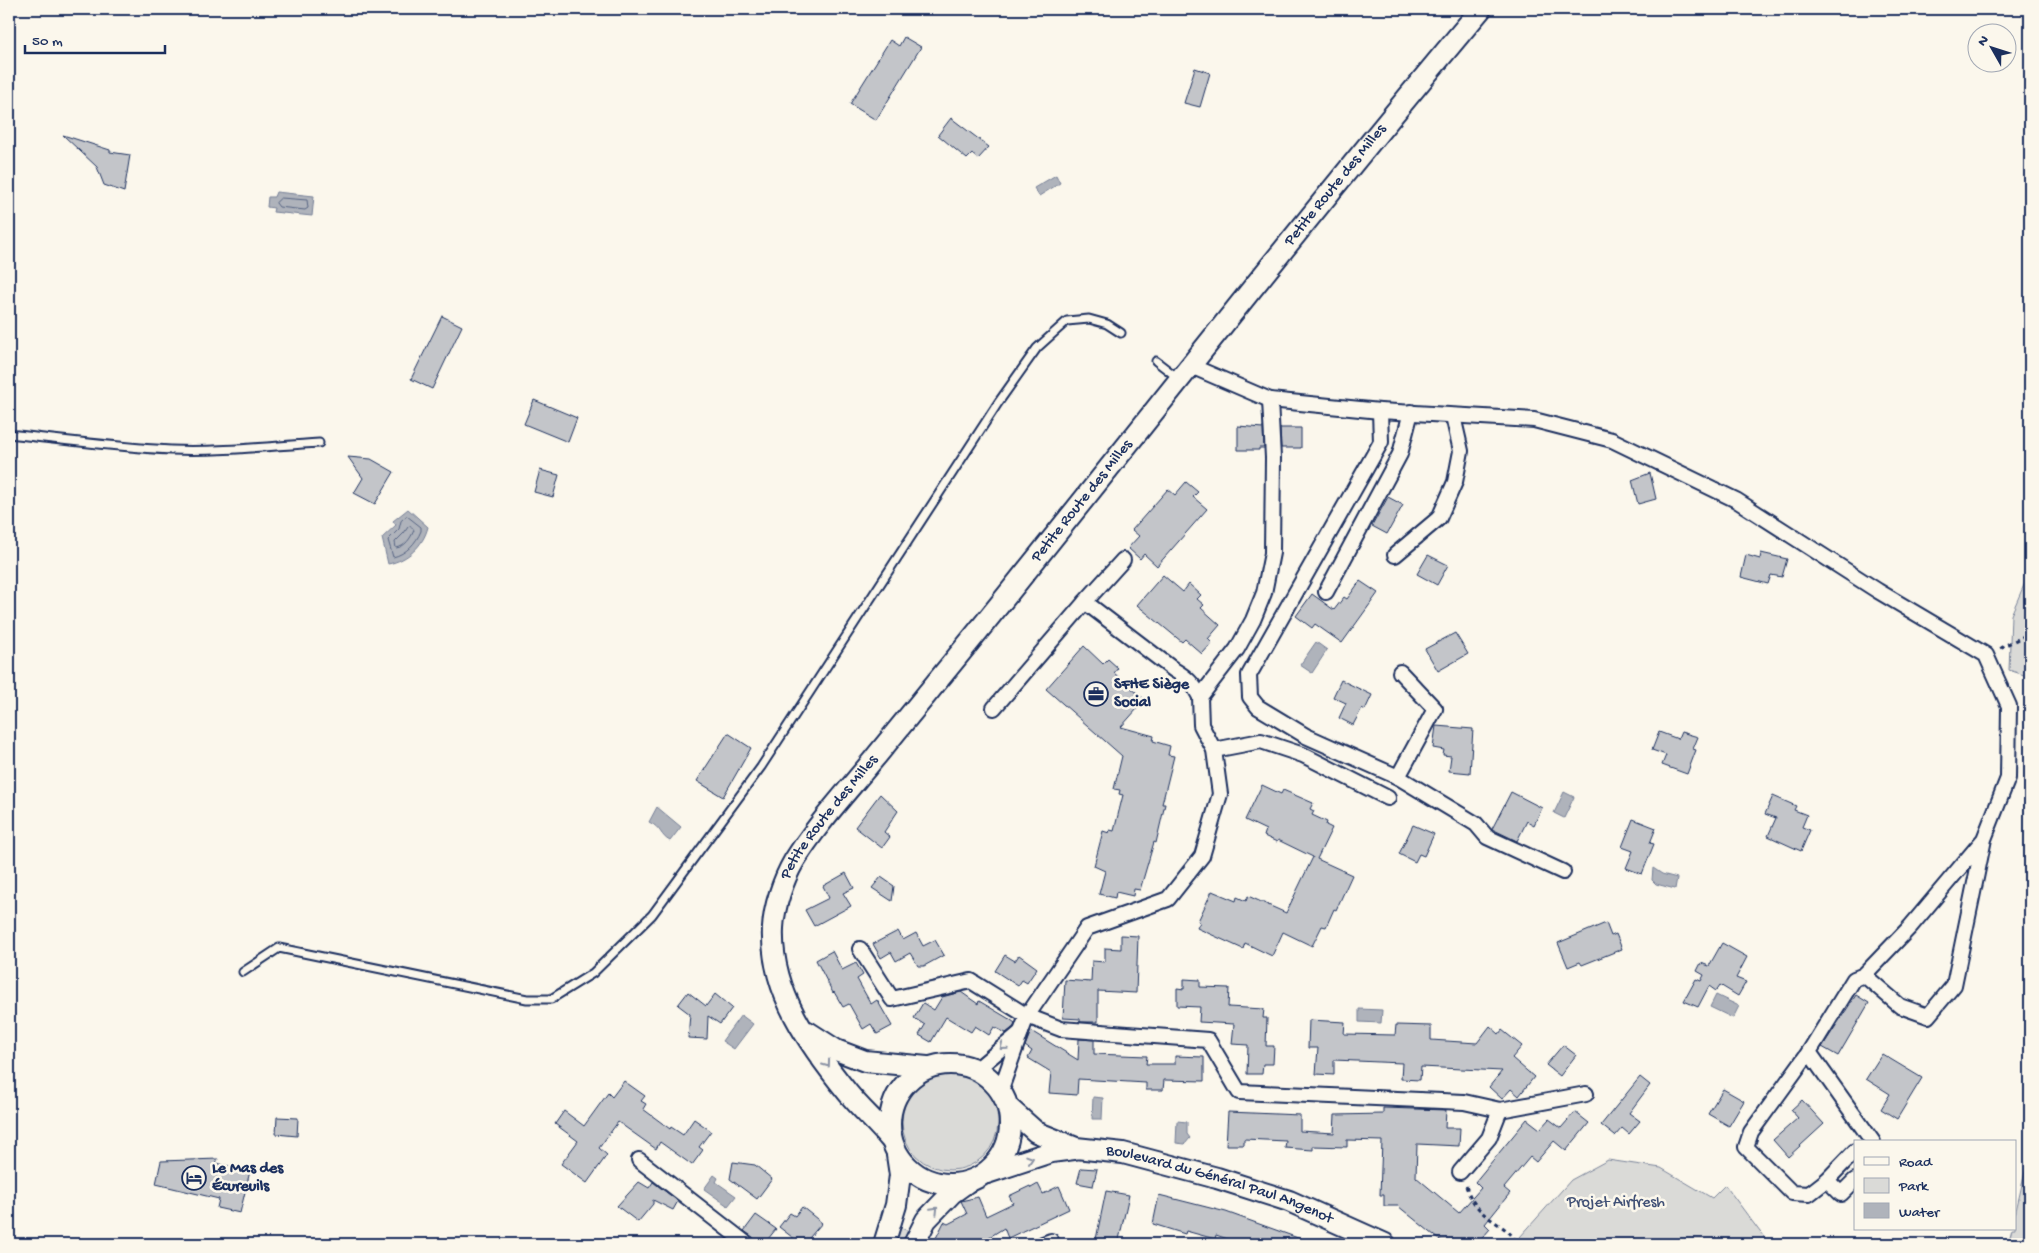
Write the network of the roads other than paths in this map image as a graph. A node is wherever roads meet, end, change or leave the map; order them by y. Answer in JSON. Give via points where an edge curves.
{"nodes":[{"id":1,"x":1482,"y":9,"type":"edge"},
{"id":2,"x":1121,"y":333,"type":"dead end"},
{"id":3,"x":1156,"y":361,"type":"dead end"},
{"id":4,"x":1185,"y":373,"type":"junction"},
{"id":5,"x":1270,"y":400,"type":"junction"},
{"id":6,"x":1380,"y":411,"type":"junction"},
{"id":7,"x":1411,"y":412,"type":"junction"},
{"id":8,"x":1453,"y":416,"type":"junction"},
{"id":9,"x":9,"y":434,"type":"edge"},
{"id":10,"x":320,"y":443,"type":"dead end"},
{"id":11,"x":1395,"y":555,"type":"dead end"},
{"id":12,"x":1123,"y":560,"type":"dead end"},
{"id":13,"x":1326,"y":592,"type":"dead end"},
{"id":14,"x":1085,"y":602,"type":"junction"},
{"id":15,"x":1400,"y":672,"type":"dead end"},
{"id":16,"x":1200,"y":697,"type":"junction"},
{"id":17,"x":994,"y":708,"type":"dead end"},
{"id":18,"x":1214,"y":750,"type":"junction"},
{"id":19,"x":1398,"y":777,"type":"junction"},
{"id":20,"x":1388,"y":798,"type":"dead end"},
{"id":21,"x":1984,"y":840,"type":"junction"},
{"id":22,"x":1563,"y":872,"type":"dead end"},
{"id":23,"x":860,"y":949,"type":"dead end"},
{"id":24,"x":243,"y":972,"type":"dead end"},
{"id":25,"x":1864,"y":975,"type":"junction"},
{"id":26,"x":1027,"y":1016,"type":"junction"},
{"id":27,"x":798,"y":1025,"type":"junction"},
{"id":28,"x":1021,"y":1032,"type":"junction"},
{"id":29,"x":1808,"y":1052,"type":"junction"},
{"id":30,"x":927,"y":1067,"type":"junction"},
{"id":31,"x":977,"y":1069,"type":"junction"},
{"id":32,"x":1001,"y":1089,"type":"junction"},
{"id":33,"x":1586,"y":1094,"type":"dead end"},
{"id":34,"x":1009,"y":1108,"type":"junction"},
{"id":35,"x":1500,"y":1110,"type":"junction"},
{"id":36,"x":1869,"y":1140,"type":"edge"},
{"id":37,"x":894,"y":1147,"type":"junction"},
{"id":38,"x":1076,"y":1148,"type":"junction"},
{"id":39,"x":1854,"y":1152,"type":"edge"},
{"id":40,"x":639,"y":1160,"type":"dead end"},
{"id":41,"x":1460,"y":1172,"type":"road end"},
{"id":42,"x":986,"y":1173,"type":"junction"},
{"id":43,"x":1827,"y":1180,"type":"junction"},
{"id":44,"x":1854,"y":1181,"type":"edge"},
{"id":45,"x":966,"y":1183,"type":"junction"},
{"id":46,"x":747,"y":1244,"type":"edge"},
{"id":47,"x":884,"y":1244,"type":"edge"},
{"id":48,"x":914,"y":1244,"type":"edge"},
{"id":49,"x":1043,"y":1244,"type":"edge"},
{"id":50,"x":1053,"y":1244,"type":"edge"},
{"id":51,"x":1386,"y":1244,"type":"edge"}],
"edges":[{"from":1,"to":4,"type":"main road","name":"Petite Route des Milles","via":[[1362,150]]},
{"from":2,"to":24,"type":"lane","via":[[1107,324],[1089,320],[1067,321],[1037,348],[1015,376],[761,767],[652,915],[593,973],[551,999],[527,999],[279,948]]},
{"from":3,"to":4,"type":"lane"},
{"from":4,"to":5,"type":"street"},
{"from":4,"to":27,"type":"main road","name":"Petite Route des Milles","via":[[827,816],[793,863],[777,906],[773,928],[774,952],[784,996]]},
{"from":5,"to":6,"type":"street"},
{"from":5,"to":16,"type":"street","via":[[1272,553],[1264,593],[1236,649]]},
{"from":6,"to":7,"type":"street"},
{"from":6,"to":19,"type":"street","via":[[1380,442],[1249,675],[1249,682],[1250,697],[1258,707],[1306,736]]},
{"from":7,"to":8,"type":"street"},
{"from":7,"to":13,"type":"street","via":[[1400,454]]},
{"from":8,"to":11,"type":"street","via":[[1461,451],[1455,482],[1439,518]]},
{"from":8,"to":21,"type":"street","via":[[1534,420],[1612,440],[1736,500],[1878,591],[1986,655],[2009,706],[2008,778]]},
{"from":9,"to":10,"type":"lane","via":[[171,450]]},
{"from":12,"to":14,"type":"street"},
{"from":14,"to":16,"type":"street","via":[[1186,677]]},
{"from":14,"to":17,"type":"street"},
{"from":15,"to":19,"type":"street","via":[[1435,710]]},
{"from":16,"to":18,"type":"street","via":[[1201,725]]},
{"from":18,"to":20,"type":"street","via":[[1261,741],[1303,755]]},
{"from":18,"to":26,"type":"street","via":[[1220,794],[1202,856],[1168,899],[1087,928]]},
{"from":19,"to":22,"type":"street","via":[[1476,824],[1487,837]]},
{"from":21,"to":25,"type":"street"},
{"from":21,"to":25,"type":"street","via":[[1954,985],[1928,1016],[1900,1006]]},
{"from":23,"to":26,"type":"street","via":[[892,999],[971,981]]},
{"from":25,"to":29,"type":"street","via":[[1854,980]]},
{"from":26,"to":28,"type":"street"},
{"from":26,"to":35,"type":"street","via":[[1061,1029],[1208,1040],[1239,1092],[1464,1102]]},
{"from":27,"to":30,"type":"main road","via":[[836,1050],[865,1061]]},
{"from":27,"to":37,"type":"main road","name":"Petite Route des Milles","one_way":true,"via":[[849,1094],[874,1119]]},
{"from":28,"to":31,"type":"street","one_way":true},
{"from":28,"to":32,"type":"street"},
{"from":29,"to":36,"type":"street"},
{"from":29,"to":43,"type":"street","via":[[1751,1132],[1746,1147],[1792,1193],[1809,1194]]},
{"from":30,"to":31,"type":"main road","via":[[949,1062]]},
{"from":30,"to":37,"type":"main road","via":[[903,1084],[890,1113]]},
{"from":31,"to":32,"type":"main road"},
{"from":32,"to":34,"type":"main road"},
{"from":33,"to":35,"type":"street"},
{"from":34,"to":38,"type":"main road","name":"Boulevard du Général Paul Angenot","via":[[1036,1132]]},
{"from":34,"to":42,"type":"main road","via":[[1011,1131],[1000,1158]]},
{"from":35,"to":41,"type":"street","via":[[1489,1138]]},
{"from":37,"to":45,"type":"main road","via":[[916,1175],[943,1185]]},
{"from":37,"to":47,"type":"main road","via":[[900,1175],[896,1205]]},
{"from":42,"to":38,"type":"main road","name":"Boulevard du Général Paul Angenot","one_way":true,"via":[[1051,1152]]},
{"from":38,"to":51,"type":"main road","name":"Boulevard du Général Paul Angenot","via":[[1123,1153],[1217,1178],[1289,1201]]},
{"from":39,"to":43,"type":"street"},
{"from":40,"to":46,"type":"street"},
{"from":42,"to":45,"type":"main road"},
{"from":43,"to":44,"type":"street","via":[[1841,1194]]},
{"from":48,"to":45,"type":"main road","one_way":true,"via":[[926,1220]]},
{"from":49,"to":50,"type":"street","via":[[1051,1240]]}]}
